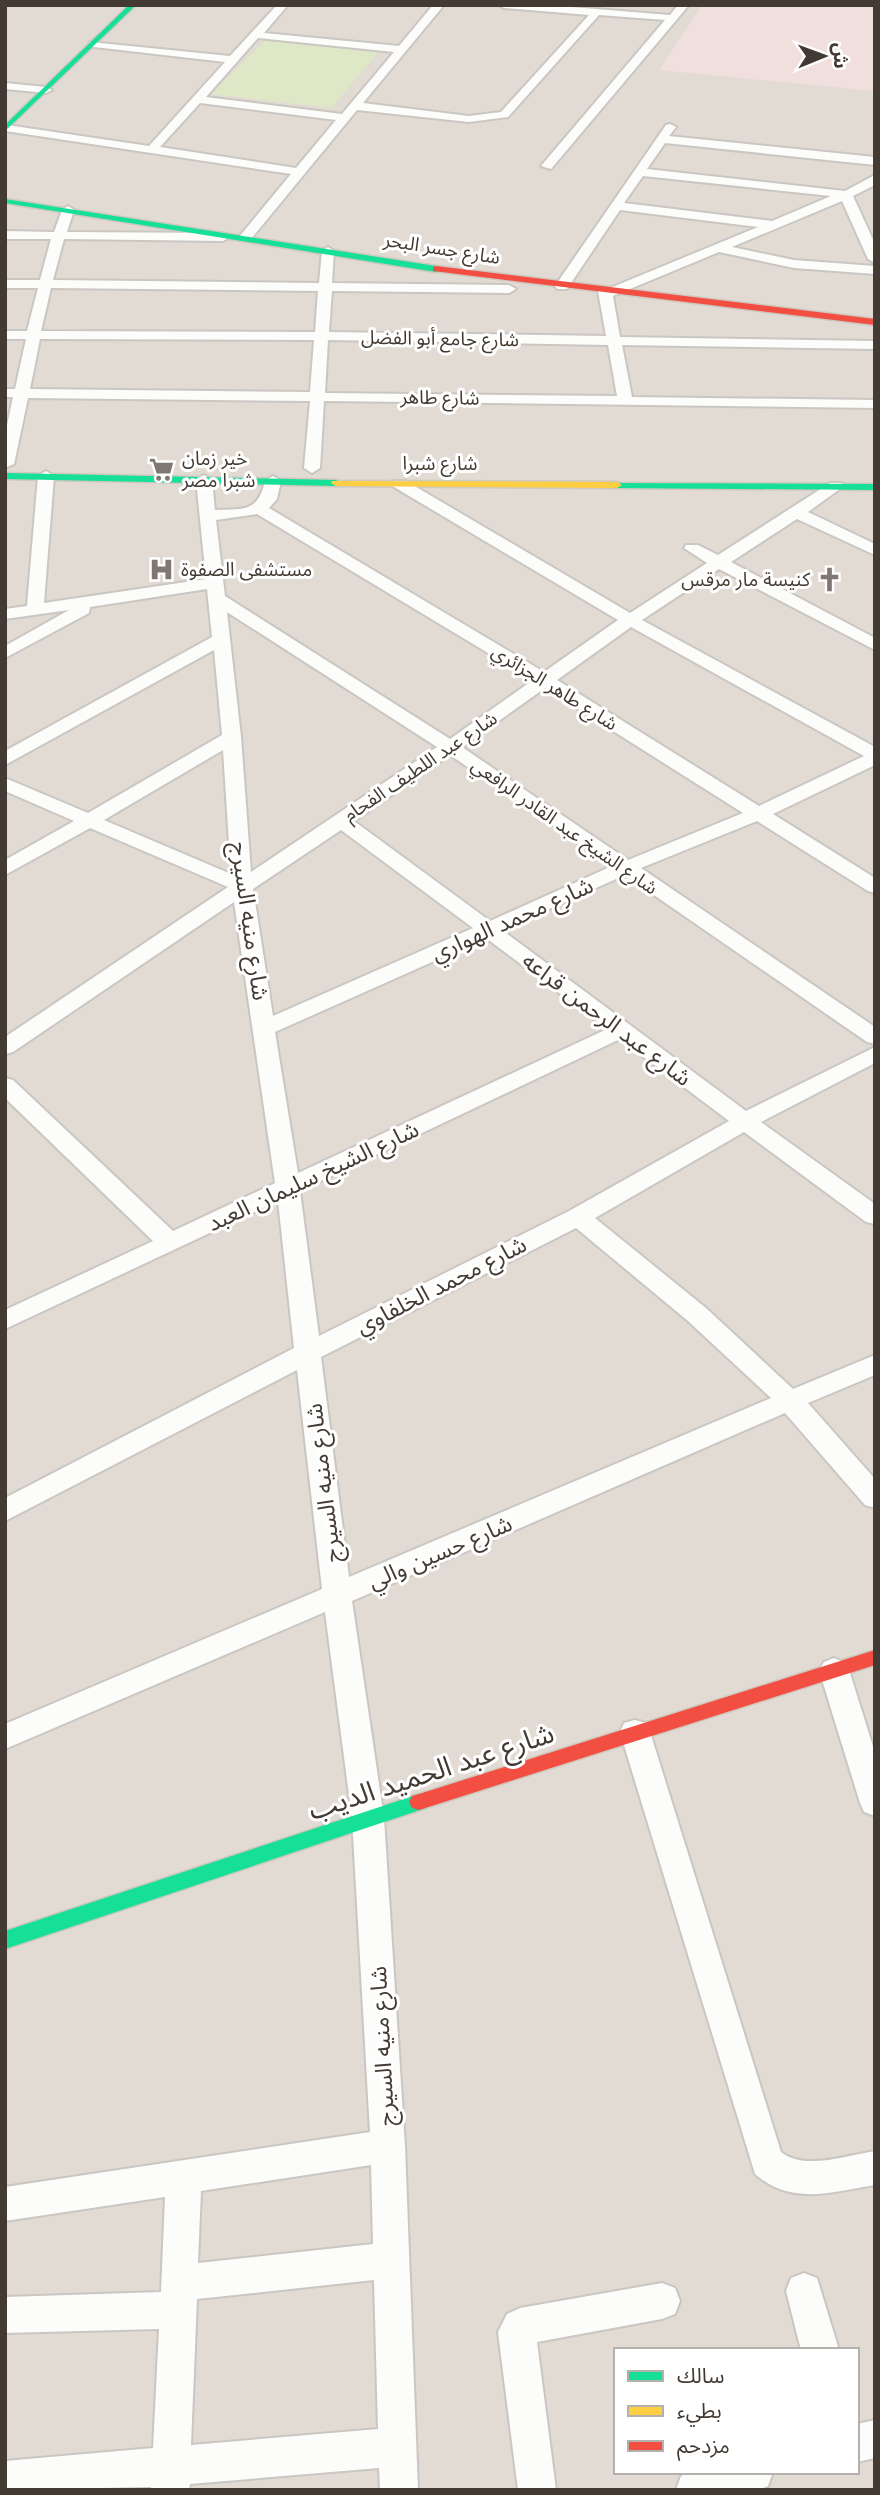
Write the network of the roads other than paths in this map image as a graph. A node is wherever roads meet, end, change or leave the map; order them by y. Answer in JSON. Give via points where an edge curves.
{"nodes":[{"id":1,"x":134,"y":5,"type":"edge"},
{"id":2,"x":283,"y":5,"type":"edge"},
{"id":3,"x":439,"y":5,"type":"edge"},
{"id":4,"x":504,"y":5,"type":"edge"},
{"id":5,"x":684,"y":5,"type":"edge"},
{"id":6,"x":597,"y":12,"type":"junction"},
{"id":7,"x":673,"y":18,"type":"junction"},
{"id":8,"x":256,"y":35,"type":"junction"},
{"id":9,"x":93,"y":44,"type":"junction"},
{"id":10,"x":402,"y":50,"type":"junction"},
{"id":11,"x":233,"y":60,"type":"junction"},
{"id":12,"x":5,"y":86,"type":"edge"},
{"id":13,"x":46,"y":90,"type":"junction"},
{"id":14,"x":198,"y":99,"type":"junction"},
{"id":15,"x":355,"y":106,"type":"junction"},
{"id":16,"x":345,"y":118,"type":"junction"},
{"id":17,"x":671,"y":125,"type":"dead end"},
{"id":18,"x":6,"y":128,"type":"edge"},
{"id":19,"x":662,"y":139,"type":"junction"},
{"id":20,"x":152,"y":149,"type":"junction"},
{"id":21,"x":875,"y":161,"type":"edge"},
{"id":22,"x":547,"y":166,"type":"dead end"},
{"id":23,"x":300,"y":172,"type":"junction"},
{"id":24,"x":639,"y":172,"type":"junction"},
{"id":25,"x":875,"y":179,"type":"edge"},
{"id":26,"x":846,"y":195,"type":"junction"},
{"id":27,"x":875,"y":198,"type":"edge"},
{"id":28,"x":5,"y":201,"type":"edge"},
{"id":29,"x":617,"y":206,"type":"junction"},
{"id":30,"x":68,"y":210,"type":"junction"},
{"id":31,"x":773,"y":225,"type":"junction"},
{"id":32,"x":869,"y":234,"type":"edge"},
{"id":33,"x":5,"y":235,"type":"edge"},
{"id":34,"x":59,"y":235,"type":"junction"},
{"id":35,"x":243,"y":237,"type":"junction"},
{"id":36,"x":718,"y":248,"type":"junction"},
{"id":37,"x":328,"y":251,"type":"junction"},
{"id":38,"x":875,"y":259,"type":"edge"},
{"id":39,"x":875,"y":271,"type":"edge"},
{"id":40,"x":5,"y":284,"type":"edge"},
{"id":41,"x":44,"y":284,"type":"junction"},
{"id":42,"x":562,"y":286,"type":"junction"},
{"id":43,"x":326,"y":287,"type":"junction"},
{"id":44,"x":509,"y":289,"type":"dead end"},
{"id":45,"x":609,"y":291,"type":"junction"},
{"id":46,"x":875,"y":322,"type":"edge"},
{"id":47,"x":5,"y":335,"type":"edge"},
{"id":48,"x":33,"y":335,"type":"junction"},
{"id":49,"x":323,"y":336,"type":"junction"},
{"id":50,"x":614,"y":341,"type":"junction"},
{"id":51,"x":875,"y":345,"type":"edge"},
{"id":52,"x":5,"y":393,"type":"edge"},
{"id":53,"x":23,"y":393,"type":"junction"},
{"id":54,"x":319,"y":395,"type":"junction"},
{"id":55,"x":625,"y":400,"type":"junction"},
{"id":56,"x":875,"y":404,"type":"edge"},
{"id":57,"x":6,"y":464,"type":"edge"},
{"id":58,"x":312,"y":468,"type":"junction"},
{"id":59,"x":5,"y":476,"type":"edge"},
{"id":60,"x":46,"y":476,"type":"junction"},
{"id":61,"x":875,"y":476,"type":"edge"},
{"id":62,"x":204,"y":480,"type":"junction"},
{"id":63,"x":273,"y":481,"type":"junction"},
{"id":64,"x":400,"y":484,"type":"junction"},
{"id":65,"x":836,"y":486,"type":"junction"},
{"id":66,"x":875,"y":487,"type":"edge"},
{"id":67,"x":260,"y":509,"type":"junction"},
{"id":68,"x":798,"y":513,"type":"junction"},
{"id":69,"x":209,"y":516,"type":"junction"},
{"id":70,"x":692,"y":548,"type":"dead end"},
{"id":71,"x":875,"y":550,"type":"edge"},
{"id":72,"x":720,"y":563,"type":"junction"},
{"id":73,"x":216,"y":591,"type":"junction"},
{"id":74,"x":99,"y":600,"type":"junction"},
{"id":75,"x":35,"y":610,"type":"junction"},
{"id":76,"x":5,"y":614,"type":"edge"},
{"id":77,"x":630,"y":620,"type":"junction"},
{"id":78,"x":221,"y":639,"type":"junction"},
{"id":79,"x":875,"y":645,"type":"edge"},
{"id":80,"x":5,"y":653,"type":"edge"},
{"id":81,"x":546,"y":681,"type":"junction"},
{"id":82,"x":232,"y":737,"type":"junction"},
{"id":83,"x":450,"y":747,"type":"junction"},
{"id":84,"x":875,"y":757,"type":"edge"},
{"id":85,"x":5,"y":759,"type":"edge"},
{"id":86,"x":5,"y":784,"type":"edge"},
{"id":87,"x":758,"y":814,"type":"junction"},
{"id":88,"x":90,"y":820,"type":"junction"},
{"id":89,"x":340,"y":820,"type":"junction"},
{"id":90,"x":625,"y":868,"type":"junction"},
{"id":91,"x":5,"y":869,"type":"edge"},
{"id":92,"x":242,"y":886,"type":"junction"},
{"id":93,"x":875,"y":887,"type":"edge"},
{"id":94,"x":490,"y":929,"type":"junction"},
{"id":95,"x":265,"y":1028,"type":"junction"},
{"id":96,"x":620,"y":1031,"type":"junction"},
{"id":97,"x":875,"y":1037,"type":"edge"},
{"id":98,"x":5,"y":1047,"type":"edge"},
{"id":99,"x":875,"y":1055,"type":"edge"},
{"id":100,"x":5,"y":1084,"type":"edge"},
{"id":101,"x":744,"y":1122,"type":"junction"},
{"id":102,"x":288,"y":1188,"type":"junction"},
{"id":103,"x":578,"y":1216,"type":"junction"},
{"id":104,"x":875,"y":1216,"type":"edge"},
{"id":105,"x":170,"y":1243,"type":"junction"},
{"id":106,"x":5,"y":1320,"type":"edge"},
{"id":107,"x":307,"y":1353,"type":"junction"},
{"id":108,"x":875,"y":1364,"type":"edge"},
{"id":109,"x":790,"y":1401,"type":"junction"},
{"id":110,"x":875,"y":1498,"type":"edge"},
{"id":111,"x":5,"y":1511,"type":"edge"},
{"id":112,"x":337,"y":1597,"type":"junction"},
{"id":113,"x":875,"y":1657,"type":"edge"},
{"id":114,"x":834,"y":1670,"type":"junction"},
{"id":115,"x":635,"y":1732,"type":"junction"},
{"id":116,"x":5,"y":1737,"type":"edge"},
{"id":117,"x":875,"y":1803,"type":"edge"},
{"id":118,"x":368,"y":1818,"type":"junction"},
{"id":119,"x":5,"y":1940,"type":"edge"},
{"id":120,"x":388,"y":2146,"type":"junction"},
{"id":121,"x":875,"y":2168,"type":"edge"},
{"id":122,"x":184,"y":2177,"type":"junction"},
{"id":123,"x":5,"y":2204,"type":"edge"},
{"id":124,"x":392,"y":2260,"type":"junction"},
{"id":125,"x":804,"y":2291,"type":"dead end"},
{"id":126,"x":179,"y":2296,"type":"junction"},
{"id":127,"x":662,"y":2301,"type":"dead end"},
{"id":128,"x":5,"y":2315,"type":"edge"},
{"id":129,"x":819,"y":2348,"type":"edge"},
{"id":130,"x":398,"y":2447,"type":"junction"},
{"id":131,"x":747,"y":2474,"type":"edge"},
{"id":132,"x":171,"y":2478,"type":"edge"},
{"id":133,"x":5,"y":2480,"type":"edge"},
{"id":134,"x":399,"y":2490,"type":"edge"},
{"id":135,"x":537,"y":2490,"type":"edge"},
{"id":136,"x":695,"y":2490,"type":"edge"}],
"edges":[{"from":1,"to":9,"type":"main road"},
{"from":2,"to":8,"type":"street"},
{"from":3,"to":10,"type":"street"},
{"from":4,"to":6,"type":"street"},
{"from":5,"to":7,"type":"street"},
{"from":6,"to":7,"type":"street"},
{"from":6,"to":15,"type":"street","via":[[504,115],[470,119]]},
{"from":7,"to":22,"type":"street"},
{"from":8,"to":10,"type":"street"},
{"from":8,"to":11,"type":"street"},
{"from":9,"to":11,"type":"street"},
{"from":9,"to":13,"type":"main road"},
{"from":10,"to":15,"type":"street"},
{"from":11,"to":14,"type":"street"},
{"from":12,"to":13,"type":"street"},
{"from":13,"to":18,"type":"main road"},
{"from":14,"to":16,"type":"street"},
{"from":14,"to":20,"type":"street"},
{"from":15,"to":16,"type":"street"},
{"from":16,"to":23,"type":"street"},
{"from":17,"to":19,"type":"street"},
{"from":18,"to":20,"type":"street"},
{"from":19,"to":21,"type":"street"},
{"from":19,"to":24,"type":"street"},
{"from":20,"to":23,"type":"street"},
{"from":23,"to":35,"type":"street"},
{"from":24,"to":26,"type":"street"},
{"from":24,"to":29,"type":"street"},
{"from":25,"to":26,"type":"street"},
{"from":26,"to":27,"type":"street"},
{"from":26,"to":31,"type":"street"},
{"from":26,"to":32,"type":"street"},
{"from":28,"to":30,"type":"main road","name":"شارع جسر البحر"},
{"from":29,"to":31,"type":"street"},
{"from":29,"to":42,"type":"street"},
{"from":30,"to":34,"type":"street"},
{"from":30,"to":35,"type":"main road","name":"شارع جسر البحر"},
{"from":31,"to":36,"type":"street"},
{"from":32,"to":38,"type":"street"},
{"from":33,"to":34,"type":"street"},
{"from":34,"to":35,"type":"street"},
{"from":34,"to":41,"type":"street"},
{"from":35,"to":37,"type":"main road","name":"شارع جسر البحر"},
{"from":36,"to":39,"type":"street","via":[[794,264]]},
{"from":36,"to":45,"type":"street"},
{"from":37,"to":42,"type":"main road","name":"شارع جسر البحر"},
{"from":37,"to":43,"type":"street"},
{"from":40,"to":41,"type":"street"},
{"from":41,"to":43,"type":"street"},
{"from":41,"to":48,"type":"street"},
{"from":42,"to":45,"type":"main road","name":"شارع جسر البحر"},
{"from":43,"to":44,"type":"street"},
{"from":43,"to":49,"type":"street"},
{"from":45,"to":46,"type":"main road","name":"شارع جسر البحر"},
{"from":45,"to":50,"type":"street"},
{"from":47,"to":48,"type":"street","name":"شارع جامع أبو الفضل"},
{"from":48,"to":49,"type":"street","name":"شارع جامع أبو الفضل"},
{"from":48,"to":53,"type":"street"},
{"from":49,"to":50,"type":"street","name":"شارع جامع أبو الفضل"},
{"from":49,"to":54,"type":"street"},
{"from":50,"to":51,"type":"street","name":"شارع جامع أبو الفضل"},
{"from":50,"to":55,"type":"street"},
{"from":52,"to":53,"type":"street","name":"شارع طاهر"},
{"from":53,"to":54,"type":"street","name":"شارع طاهر"},
{"from":53,"to":57,"type":"street"},
{"from":54,"to":55,"type":"street","name":"شارع طاهر"},
{"from":54,"to":58,"type":"street"},
{"from":55,"to":56,"type":"street","name":"شارع طاهر"},
{"from":57,"to":58,"type":"main road","name":"شارع شبرا"},
{"from":58,"to":61,"type":"main road","name":"شارع شبرا"},
{"from":59,"to":60,"type":"main road","name":"شارع شبرا"},
{"from":60,"to":62,"type":"main road","name":"شارع شبرا"},
{"from":60,"to":75,"type":"street"},
{"from":62,"to":63,"type":"main road","name":"شارع شبرا"},
{"from":62,"to":69,"type":"street","name":"شارع منيه السيرج"},
{"from":63,"to":64,"type":"main road","name":"شارع شبرا"},
{"from":63,"to":67,"type":"street","via":[[269,499]]},
{"from":64,"to":65,"type":"main road","name":"شارع شبرا"},
{"from":64,"to":77,"type":"street"},
{"from":65,"to":66,"type":"main road","name":"شارع شبرا"},
{"from":65,"to":68,"type":"street","name":"شارع عبد اللطيف الفحام"},
{"from":67,"to":69,"type":"street"},
{"from":67,"to":81,"type":"street","name":"شارع طاهر الجزائري"},
{"from":68,"to":71,"type":"street"},
{"from":68,"to":72,"type":"street","name":"شارع عبد اللطيف الفحام"},
{"from":69,"to":73,"type":"street","name":"شارع منيه السيرج"},
{"from":70,"to":72,"type":"street"},
{"from":72,"to":77,"type":"street","name":"شارع عبد اللطيف الفحام"},
{"from":72,"to":79,"type":"street"},
{"from":73,"to":74,"type":"street"},
{"from":73,"to":78,"type":"street","name":"شارع منيه السيرج"},
{"from":73,"to":83,"type":"street","name":"شارع الشيخ عبد القادر الرافعي"},
{"from":74,"to":75,"type":"street"},
{"from":74,"to":80,"type":"street"},
{"from":75,"to":76,"type":"street"},
{"from":77,"to":81,"type":"street","name":"شارع عبد اللطيف الفحام"},
{"from":77,"to":84,"type":"street"},
{"from":78,"to":82,"type":"street","name":"شارع منيه السيرج"},
{"from":78,"to":85,"type":"street"},
{"from":81,"to":83,"type":"street","name":"شارع عبد اللطيف الفحام"},
{"from":81,"to":87,"type":"street","name":"شارع طاهر الجزائري"},
{"from":82,"to":88,"type":"street"},
{"from":82,"to":92,"type":"street","name":"شارع منيه السيرج"},
{"from":83,"to":89,"type":"street","name":"شارع عبد اللطيف الفحام"},
{"from":83,"to":90,"type":"street","name":"شارع الشيخ عبد القادر الرافعي"},
{"from":84,"to":87,"type":"street","name":"شارع محمد الهواري"},
{"from":86,"to":88,"type":"street"},
{"from":87,"to":90,"type":"street","name":"شارع محمد الهواري"},
{"from":87,"to":93,"type":"street","name":"شارع طاهر الجزائري"},
{"from":88,"to":91,"type":"street"},
{"from":88,"to":92,"type":"street"},
{"from":89,"to":92,"type":"street","name":"شارع عبد اللطيف الفحام"},
{"from":89,"to":94,"type":"street","name":"شارع عبد الرحمن قراعه"},
{"from":90,"to":94,"type":"street","name":"شارع محمد الهواري"},
{"from":90,"to":97,"type":"street","name":"شارع الشيخ عبد القادر الرافعي"},
{"from":92,"to":95,"type":"street","name":"شارع منيه السيرج"},
{"from":92,"to":98,"type":"street","name":"شارع عبد اللطيف الفحام"},
{"from":94,"to":95,"type":"street","name":"شارع محمد الهواري"},
{"from":94,"to":96,"type":"street","name":"شارع عبد الرحمن قراعه"},
{"from":95,"to":102,"type":"street","name":"شارع منيه السيرج"},
{"from":96,"to":101,"type":"street","name":"شارع عبد الرحمن قراعه"},
{"from":96,"to":102,"type":"street","name":"شارع الشيخ سليمان العبد"},
{"from":99,"to":101,"type":"street","name":"شارع محمد الخلفاوي"},
{"from":100,"to":105,"type":"street"},
{"from":101,"to":103,"type":"street","name":"شارع محمد الخلفاوي"},
{"from":101,"to":104,"type":"street","name":"شارع عبد الرحمن قراعه"},
{"from":102,"to":105,"type":"street","name":"شارع الشيخ سليمان العبد"},
{"from":102,"to":107,"type":"street","name":"شارع منيه السيرج"},
{"from":103,"to":107,"type":"street","name":"شارع محمد الخلفاوي"},
{"from":103,"to":109,"type":"street","via":[[711,1325]]},
{"from":105,"to":106,"type":"street","name":"شارع الشيخ سليمان العبد"},
{"from":107,"to":111,"type":"street","name":"شارع محمد الخلفاوي"},
{"from":107,"to":112,"type":"street","name":"شارع منيه السيرج"},
{"from":108,"to":109,"type":"street","name":"شارع حسين والي"},
{"from":109,"to":110,"type":"street"},
{"from":109,"to":112,"type":"street","name":"شارع حسين والي"},
{"from":112,"to":116,"type":"street","name":"شارع حسين والي"},
{"from":112,"to":118,"type":"street","name":"شارع منيه السيرج"},
{"from":113,"to":114,"type":"main road","name":"شارع عبد الحميد الديب"},
{"from":114,"to":115,"type":"main road","name":"شارع عبد الحميد الديب"},
{"from":114,"to":117,"type":"street"},
{"from":115,"to":118,"type":"main road","name":"شارع عبد الحميد الديب"},
{"from":115,"to":121,"type":"street","via":[[768,2162],[782,2175],[807,2178]]},
{"from":118,"to":119,"type":"main road","name":"شارع عبد الحميد الديب"},
{"from":118,"to":120,"type":"street","name":"شارع منيه السيرج"},
{"from":120,"to":122,"type":"street"},
{"from":120,"to":124,"type":"street","name":"شارع منيه السيرج"},
{"from":122,"to":123,"type":"street"},
{"from":122,"to":126,"type":"street"},
{"from":124,"to":126,"type":"street"},
{"from":124,"to":130,"type":"street","name":"شارع منيه السيرج"},
{"from":125,"to":129,"type":"street"},
{"from":126,"to":128,"type":"street"},
{"from":126,"to":132,"type":"street"},
{"from":127,"to":135,"type":"street","via":[[520,2327],[517,2332]]},
{"from":130,"to":132,"type":"street"},
{"from":130,"to":134,"type":"street","name":"شارع منيه السيرج"},
{"from":131,"to":136,"type":"street"},
{"from":132,"to":133,"type":"street"}]}
